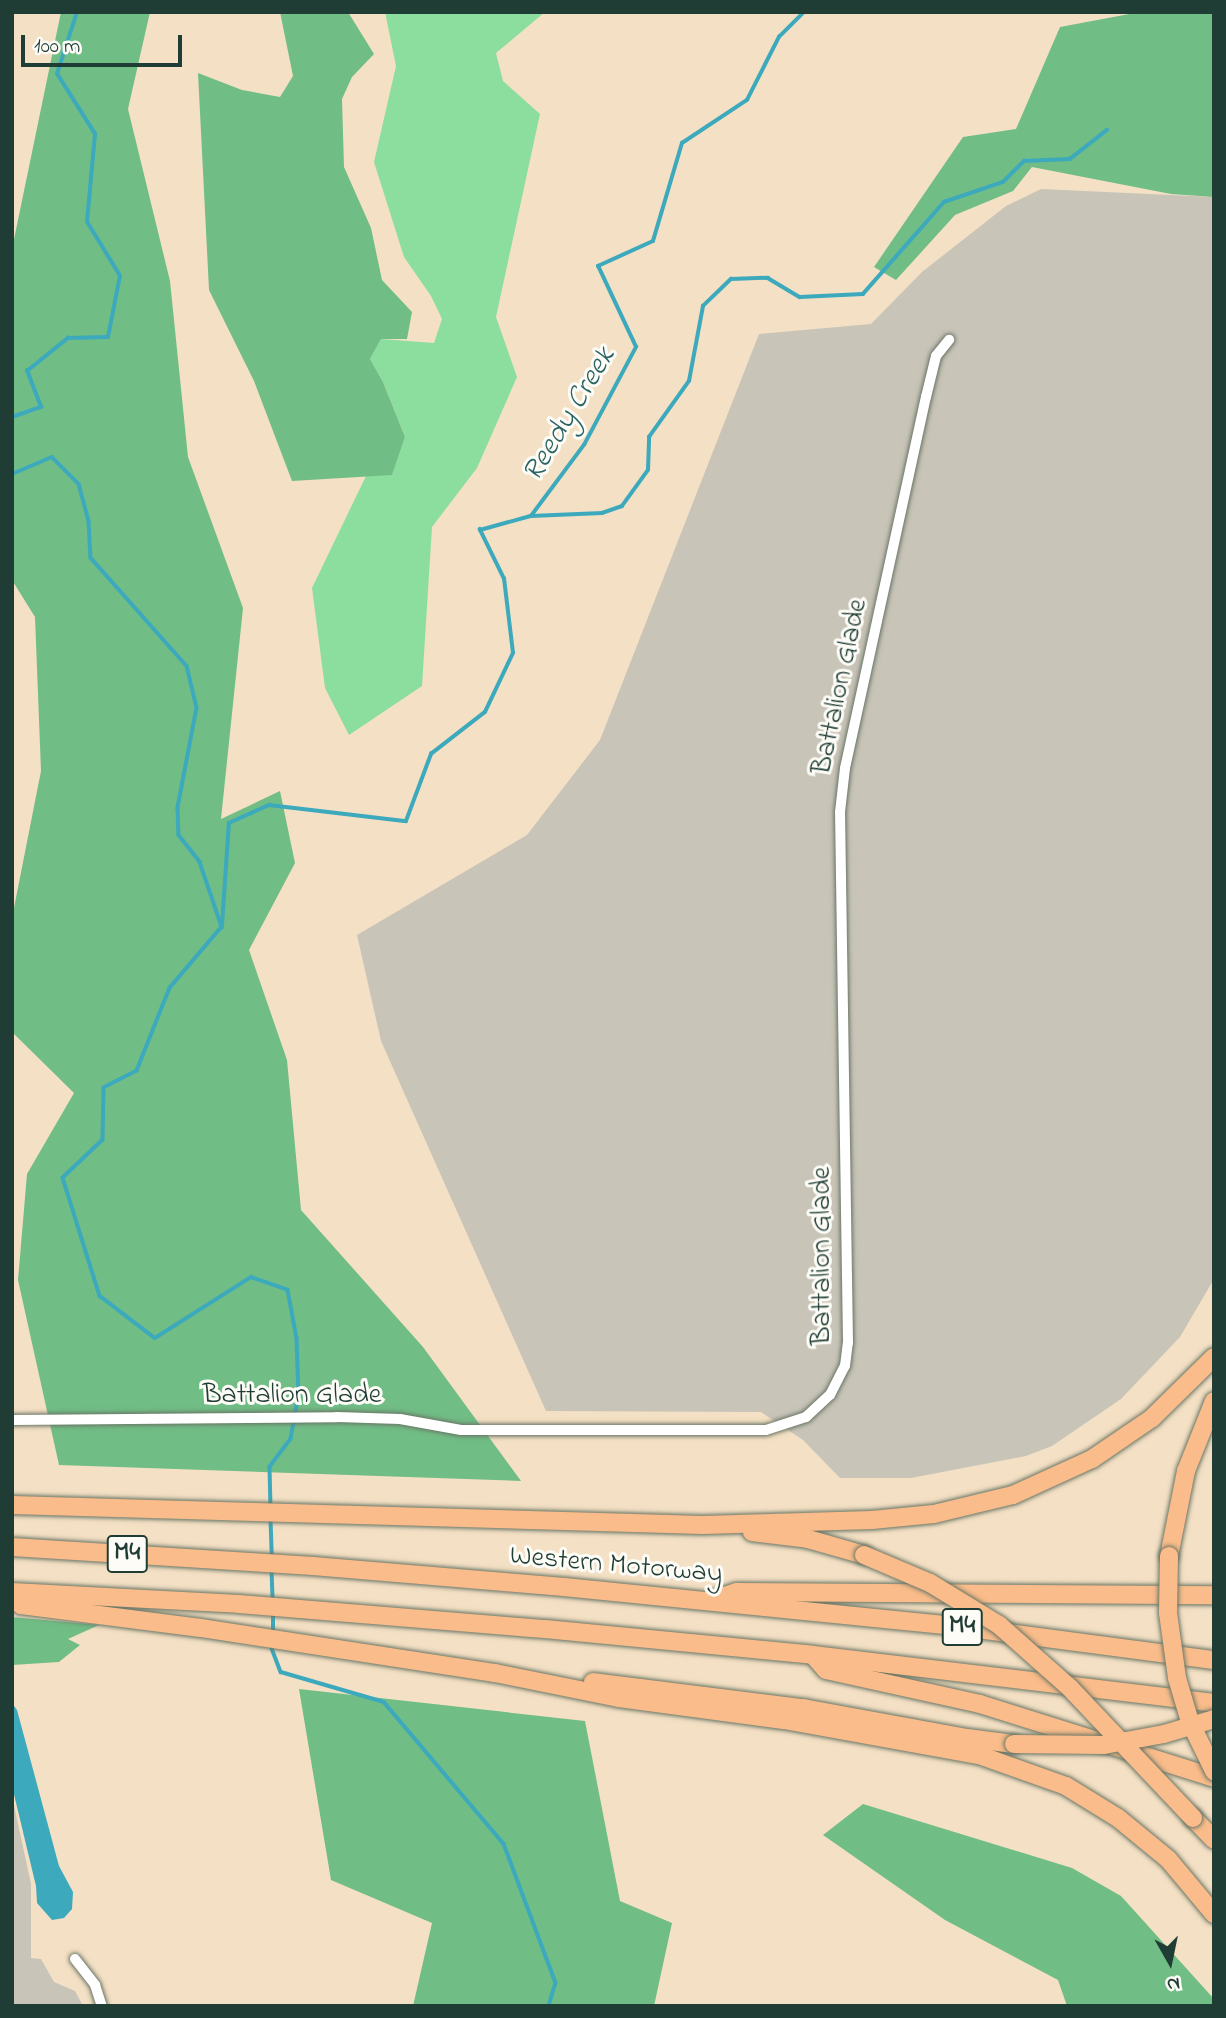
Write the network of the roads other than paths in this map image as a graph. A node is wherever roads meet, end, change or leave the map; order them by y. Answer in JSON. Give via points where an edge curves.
{"nodes":[{"id":1,"x":949,"y":340,"type":"dead end"},
{"id":2,"x":1214,"y":1357,"type":"edge"},
{"id":3,"x":1214,"y":1401,"type":"edge"},
{"id":4,"x":12,"y":1420,"type":"edge"},
{"id":5,"x":12,"y":1505,"type":"edge"},
{"id":6,"x":703,"y":1525,"type":"junction"},
{"id":7,"x":12,"y":1547,"type":"edge"},
{"id":8,"x":12,"y":1594,"type":"edge"},
{"id":9,"x":1214,"y":1595,"type":"edge"},
{"id":10,"x":709,"y":1601,"type":"junction"},
{"id":11,"x":813,"y":1655,"type":"junction"},
{"id":12,"x":1214,"y":1660,"type":"edge"},
{"id":13,"x":495,"y":1673,"type":"junction"},
{"id":14,"x":1214,"y":1703,"type":"edge"},
{"id":15,"x":1214,"y":1718,"type":"edge"},
{"id":16,"x":1214,"y":1770,"type":"edge"},
{"id":17,"x":1214,"y":1779,"type":"edge"},
{"id":18,"x":1214,"y":1840,"type":"edge"},
{"id":19,"x":1214,"y":1914,"type":"edge"},
{"id":20,"x":75,"y":1959,"type":"dead end"},
{"id":21,"x":102,"y":2006,"type":"edge"}],
"edges":[{"from":1,"to":4,"type":"street","name":"Battalion Glade","via":[[936,356],[926,397],[845,768],[840,812],[848,1343],[845,1366],[823,1404],[806,1417],[766,1430],[461,1430],[400,1419],[337,1417]]},
{"from":2,"to":6,"type":"highway","via":[[1129,1435],[1065,1473],[1004,1498],[961,1510],[901,1518]]},
{"from":3,"to":16,"type":"highway","bridge":true,"via":[[1186,1471],[1169,1556],[1168,1613],[1177,1678],[1190,1722]]},
{"from":5,"to":6,"type":"highway"},
{"from":6,"to":18,"type":"highway","bridge":true,"via":[[808,1539],[864,1555],[930,1583],[999,1625],[1070,1688]]},
{"from":7,"to":10,"type":"highway","name":"Western Motorway","number":"M4","via":[[313,1566]]},
{"from":8,"to":11,"type":"highway","number":"M4","via":[[310,1609]]},
{"from":8,"to":13,"type":"highway","via":[[21,1605]]},
{"from":9,"to":10,"type":"highway","via":[[736,1592]]},
{"from":10,"to":12,"type":"highway","name":"Western Motorway","number":"M4","via":[[947,1625]]},
{"from":11,"to":14,"type":"highway","number":"M4"},
{"from":11,"to":17,"type":"highway","via":[[826,1670],[993,1707]]},
{"from":13,"to":15,"type":"highway","bridge":true,"via":[[734,1698],[1014,1744],[1116,1743]]},
{"from":13,"to":19,"type":"highway","via":[[620,1698],[872,1734],[1004,1761],[1066,1786],[1139,1833],[1168,1859]]},
{"from":20,"to":21,"type":"street","via":[[95,1985]]}]}
